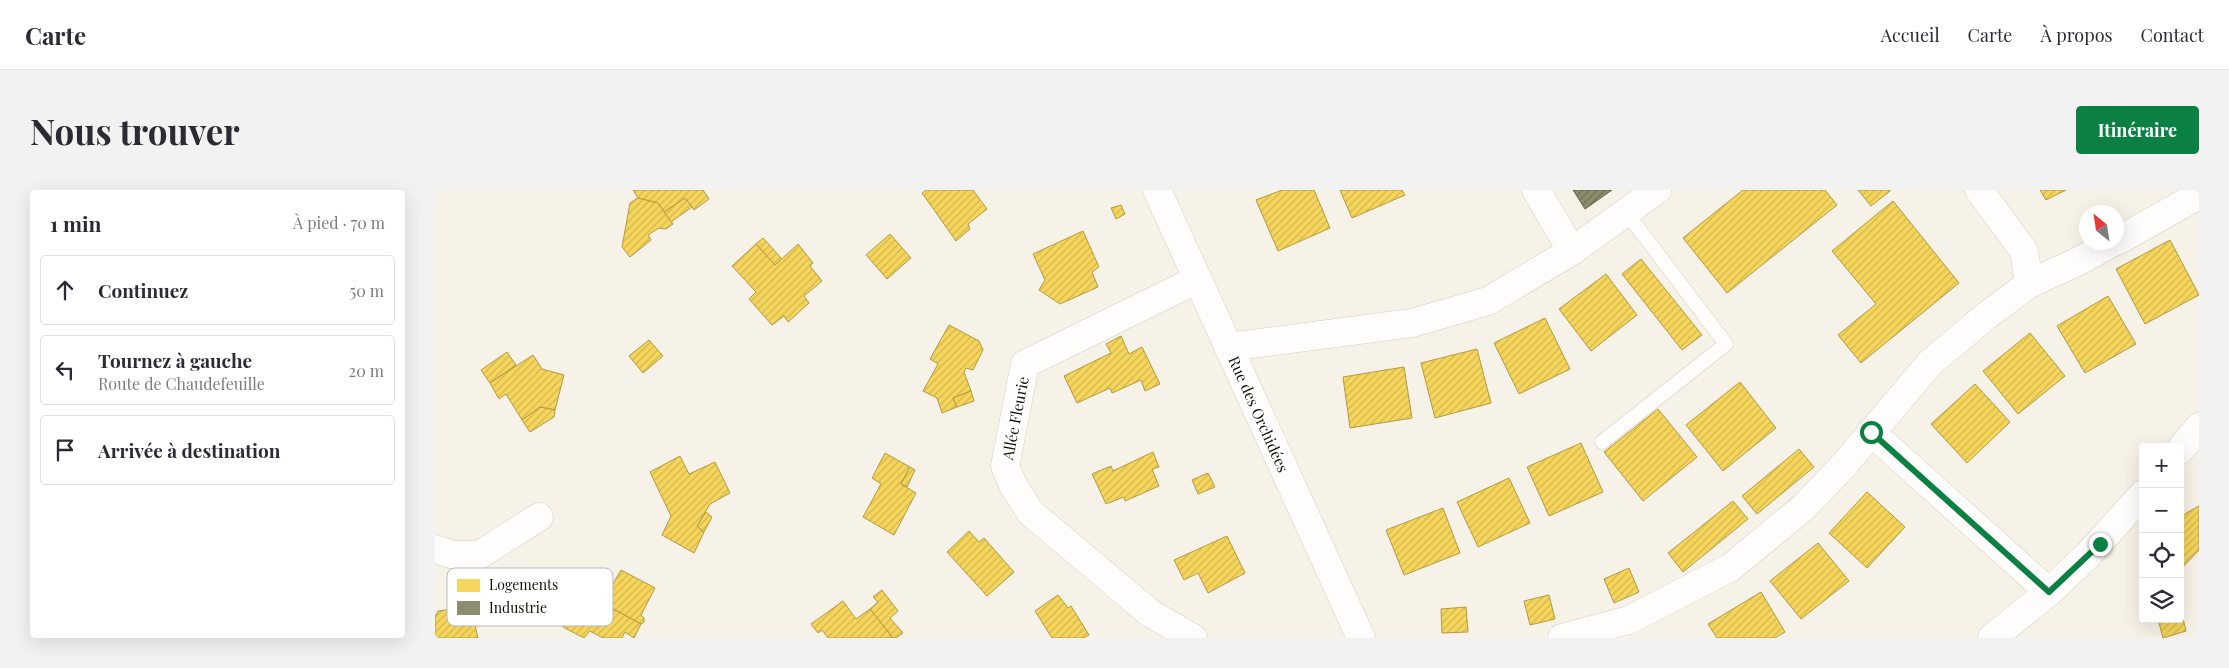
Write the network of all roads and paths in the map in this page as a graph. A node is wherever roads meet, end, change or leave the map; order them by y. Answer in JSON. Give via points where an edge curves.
{"nodes":[{"id":1,"x":1157,"y":190,"type":"edge"},
{"id":2,"x":1536,"y":190,"type":"edge"},
{"id":3,"x":1657,"y":190,"type":"edge"},
{"id":4,"x":1979,"y":190,"type":"edge"},
{"id":5,"x":2199,"y":195,"type":"edge"},
{"id":6,"x":1626,"y":212,"type":"junction"},
{"id":7,"x":2124,"y":237,"type":"edge"},
{"id":8,"x":2099,"y":250,"type":"edge"},
{"id":9,"x":1572,"y":251,"type":"junction"},
{"id":10,"x":1198,"y":279,"type":"junction"},
{"id":11,"x":2029,"y":284,"type":"junction"},
{"id":12,"x":1229,"y":347,"type":"junction"},
{"id":13,"x":2199,"y":427,"type":"edge"},
{"id":14,"x":1871,"y":432,"type":"junction"},
{"id":15,"x":1602,"y":442,"type":"dead end"},
{"id":16,"x":2184,"y":445,"type":"edge"},
{"id":17,"x":2139,"y":499,"type":"edge"},
{"id":18,"x":539,"y":517,"type":"dead end"},
{"id":19,"x":435,"y":549,"type":"edge"},
{"id":20,"x":2049,"y":592,"type":"junction"},
{"id":21,"x":1193,"y":638,"type":"edge"},
{"id":22,"x":1361,"y":638,"type":"edge"},
{"id":23,"x":1562,"y":638,"type":"edge"},
{"id":24,"x":1992,"y":638,"type":"edge"}],
"edges":[{"from":1,"to":10,"type":"street","name":"Rue des Orchidées"},
{"from":2,"to":9,"type":"street"},
{"from":3,"to":6,"type":"street"},
{"from":4,"to":11,"type":"street","via":[[2023,251]]},
{"from":5,"to":7,"type":"street"},
{"from":6,"to":9,"type":"street"},
{"from":6,"to":15,"type":"lane","via":[[1726,344]]},
{"from":8,"to":11,"type":"street"},
{"from":9,"to":12,"type":"street","via":[[1487,301],[1412,323]]},
{"from":10,"to":12,"type":"street","name":"Rue des Orchidées"},
{"from":10,"to":21,"type":"street","name":"Allée Fleurie","via":[[1025,364],[1005,466],[1029,512],[1150,613]]},
{"from":11,"to":14,"type":"street","via":[[1931,363]]},
{"from":12,"to":22,"type":"street","name":"Rue des Orchidées"},
{"from":13,"to":16,"type":"street"},
{"from":14,"to":20,"type":"street"},
{"from":14,"to":23,"type":"street","via":[[1804,507],[1731,567],[1629,620]]},
{"from":17,"to":20,"type":"street","via":[[2100,544]]},
{"from":18,"to":19,"type":"street","via":[[479,555],[454,555]]},
{"from":20,"to":24,"type":"street"}]}
